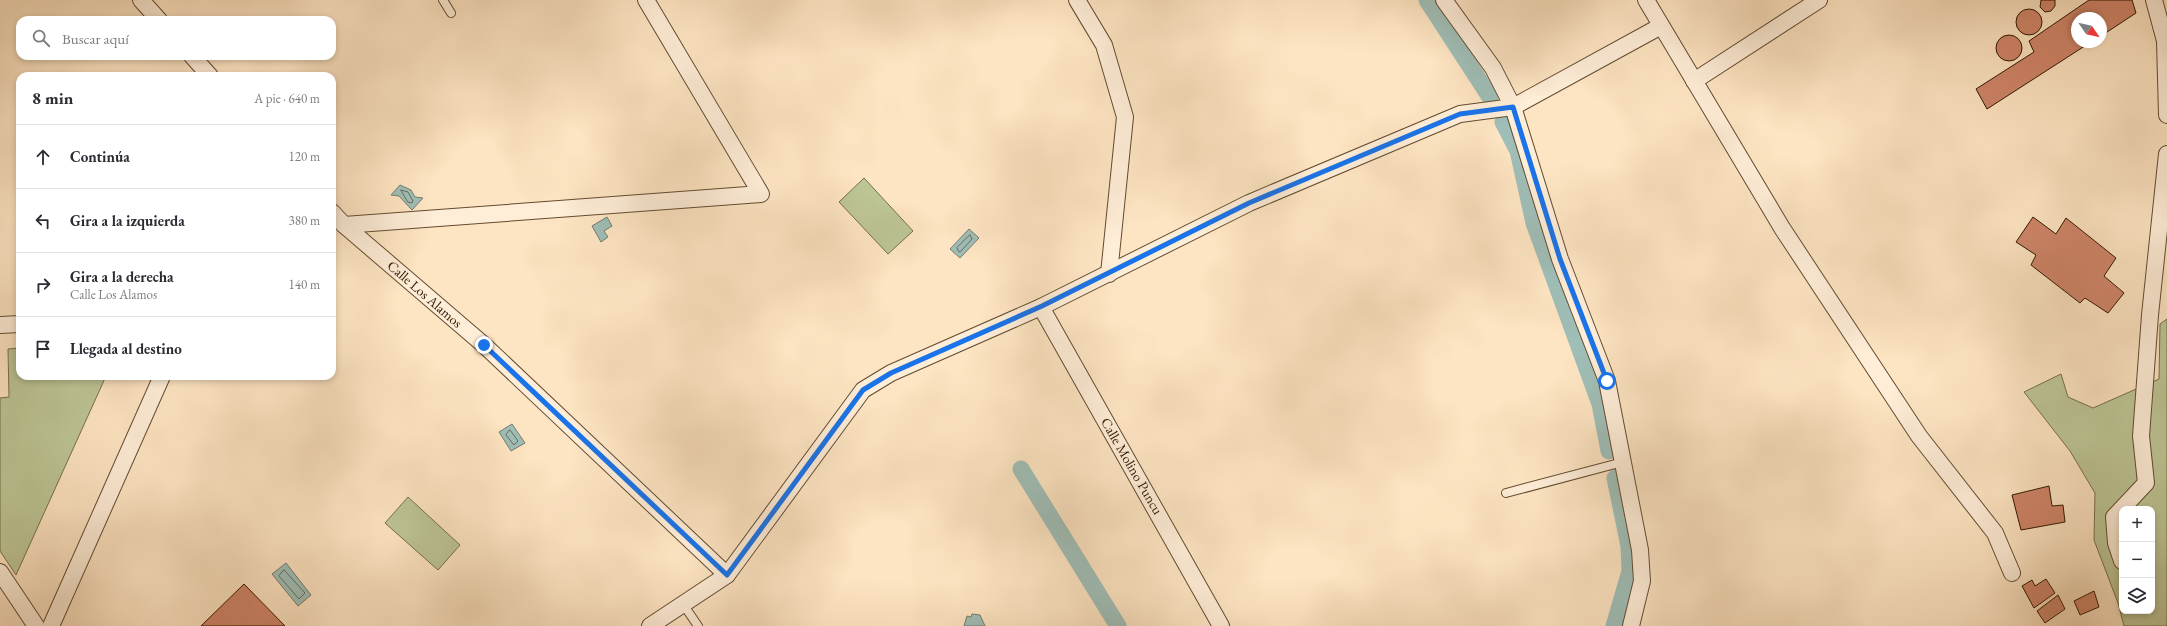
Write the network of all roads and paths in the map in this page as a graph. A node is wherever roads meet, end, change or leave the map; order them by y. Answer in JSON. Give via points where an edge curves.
{"nodes":[{"id":1,"x":141,"y":0,"type":"edge"},
{"id":2,"x":444,"y":0,"type":"edge"},
{"id":3,"x":646,"y":0,"type":"edge"},
{"id":4,"x":1077,"y":0,"type":"edge"},
{"id":5,"x":1444,"y":0,"type":"edge"},
{"id":6,"x":1646,"y":0,"type":"edge"},
{"id":7,"x":1819,"y":0,"type":"edge"},
{"id":8,"x":2154,"y":0,"type":"edge"},
{"id":9,"x":451,"y":13,"type":"dead end"},
{"id":10,"x":155,"y":16,"type":"edge"},
{"id":11,"x":1661,"y":26,"type":"junction"},
{"id":12,"x":196,"y":60,"type":"edge"},
{"id":13,"x":206,"y":72,"type":"edge"},
{"id":14,"x":1694,"y":81,"type":"junction"},
{"id":15,"x":1513,"y":107,"type":"junction"},
{"id":16,"x":2167,"y":115,"type":"edge"},
{"id":17,"x":2167,"y":154,"type":"edge"},
{"id":18,"x":336,"y":216,"type":"edge"},
{"id":19,"x":344,"y":225,"type":"junction"},
{"id":20,"x":1109,"y":274,"type":"junction"},
{"id":21,"x":1042,"y":306,"type":"junction"},
{"id":22,"x":16,"y":324,"type":"edge"},
{"id":23,"x":0,"y":325,"type":"edge"},
{"id":24,"x":160,"y":380,"type":"edge"},
{"id":25,"x":1623,"y":462,"type":"junction"},
{"id":26,"x":1506,"y":494,"type":"dead end"},
{"id":27,"x":2119,"y":552,"type":"edge"},
{"id":28,"x":0,"y":572,"type":"edge"},
{"id":29,"x":2012,"y":573,"type":"dead end"},
{"id":30,"x":727,"y":575,"type":"junction"},
{"id":31,"x":684,"y":604,"type":"junction"},
{"id":32,"x":36,"y":626,"type":"edge"},
{"id":33,"x":51,"y":626,"type":"edge"},
{"id":34,"x":650,"y":626,"type":"edge"},
{"id":35,"x":698,"y":626,"type":"edge"},
{"id":36,"x":1221,"y":626,"type":"edge"},
{"id":37,"x":1631,"y":626,"type":"edge"}],
"edges":[{"from":1,"to":10,"type":"street"},
{"from":2,"to":9,"type":"lane"},
{"from":3,"to":19,"type":"street","via":[[761,194]]},
{"from":4,"to":20,"type":"street","via":[[1104,45],[1125,117]]},
{"from":5,"to":15,"type":"street","via":[[1493,68]]},
{"from":6,"to":11,"type":"street"},
{"from":7,"to":14,"type":"street"},
{"from":8,"to":16,"type":"street","via":[[2165,41]]},
{"from":11,"to":14,"type":"street"},
{"from":11,"to":15,"type":"street"},
{"from":12,"to":13,"type":"street"},
{"from":14,"to":29,"type":"street","via":[[1782,228],[1918,436],[1995,533]]},
{"from":15,"to":20,"type":"street","via":[[1460,114],[1249,203]]},
{"from":15,"to":25,"type":"street","via":[[1560,259],[1607,381]]},
{"from":17,"to":27,"type":"street","via":[[2150,315],[2141,436],[2146,483],[2114,517]]},
{"from":18,"to":19,"type":"street","name":"Calle Los Alamos"},
{"from":19,"to":30,"type":"street","name":"Calle Los Alamos","via":[[484,345]]},
{"from":20,"to":21,"type":"street"},
{"from":21,"to":30,"type":"street","via":[[891,373],[863,390]]},
{"from":21,"to":36,"type":"street","name":"Calle Molino Puncu"},
{"from":22,"to":23,"type":"street"},
{"from":24,"to":33,"type":"street"},
{"from":25,"to":26,"type":"lane"},
{"from":25,"to":37,"type":"street","via":[[1640,550],[1642,580]]},
{"from":28,"to":32,"type":"street"},
{"from":30,"to":31,"type":"street"},
{"from":31,"to":34,"type":"street"},
{"from":31,"to":35,"type":"lane"}]}
